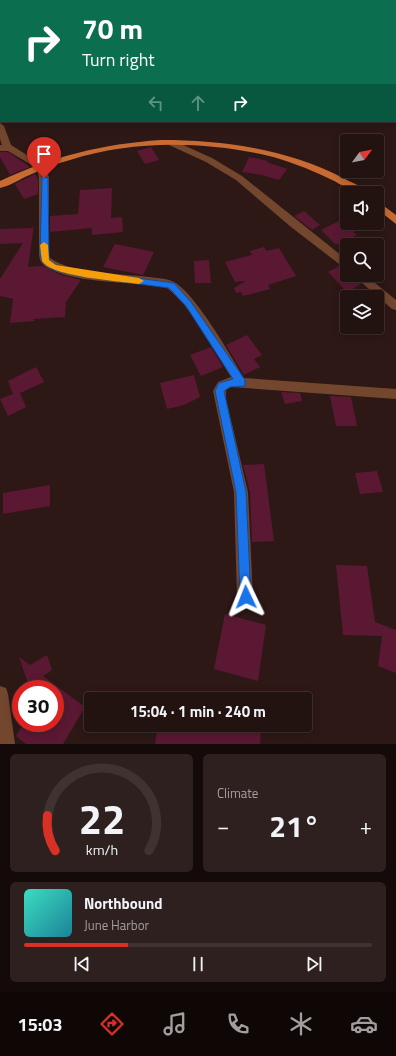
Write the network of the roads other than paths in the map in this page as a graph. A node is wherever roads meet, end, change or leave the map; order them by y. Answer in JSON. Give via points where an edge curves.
{"nodes":[{"id":1,"x":0,"y":126,"type":"edge"},
{"id":2,"x":172,"y":143,"type":"junction"},
{"id":3,"x":3,"y":148,"type":"edge"},
{"id":4,"x":41,"y":167,"type":"junction"},
{"id":5,"x":0,"y":185,"type":"edge"},
{"id":6,"x":351,"y":186,"type":"edge"},
{"id":7,"x":384,"y":210,"type":"edge"},
{"id":8,"x":396,"y":220,"type":"edge"},
{"id":9,"x":340,"y":260,"type":"edge"},
{"id":10,"x":367,"y":282,"type":"edge"},
{"id":11,"x":396,"y":306,"type":"edge"},
{"id":12,"x":241,"y":383,"type":"junction"},
{"id":13,"x":396,"y":394,"type":"edge"},
{"id":14,"x":246,"y":597,"type":"dead end"},
{"id":15,"x":0,"y":694,"type":"edge"},
{"id":16,"x":6,"y":744,"type":"edge"}],
"edges":[{"from":1,"to":3,"type":"street"},
{"from":2,"to":4,"type":"main road","via":[[123,145],[72,156]]},
{"from":2,"to":6,"type":"main road","via":[[211,144],[283,157],[328,174]]},
{"from":2,"to":9,"type":"street","via":[[209,160],[239,178]]},
{"from":3,"to":4,"type":"street","via":[[16,151]]},
{"from":4,"to":5,"type":"main road"},
{"from":4,"to":12,"type":"street","via":[[44,178],[46,261],[54,267],[79,273],[171,285],[188,304]]},
{"from":7,"to":8,"type":"main road"},
{"from":10,"to":11,"type":"street"},
{"from":12,"to":13,"type":"street"},
{"from":12,"to":14,"type":"street","via":[[230,382],[219,391],[241,492]]},
{"from":15,"to":16,"type":"street"}]}
